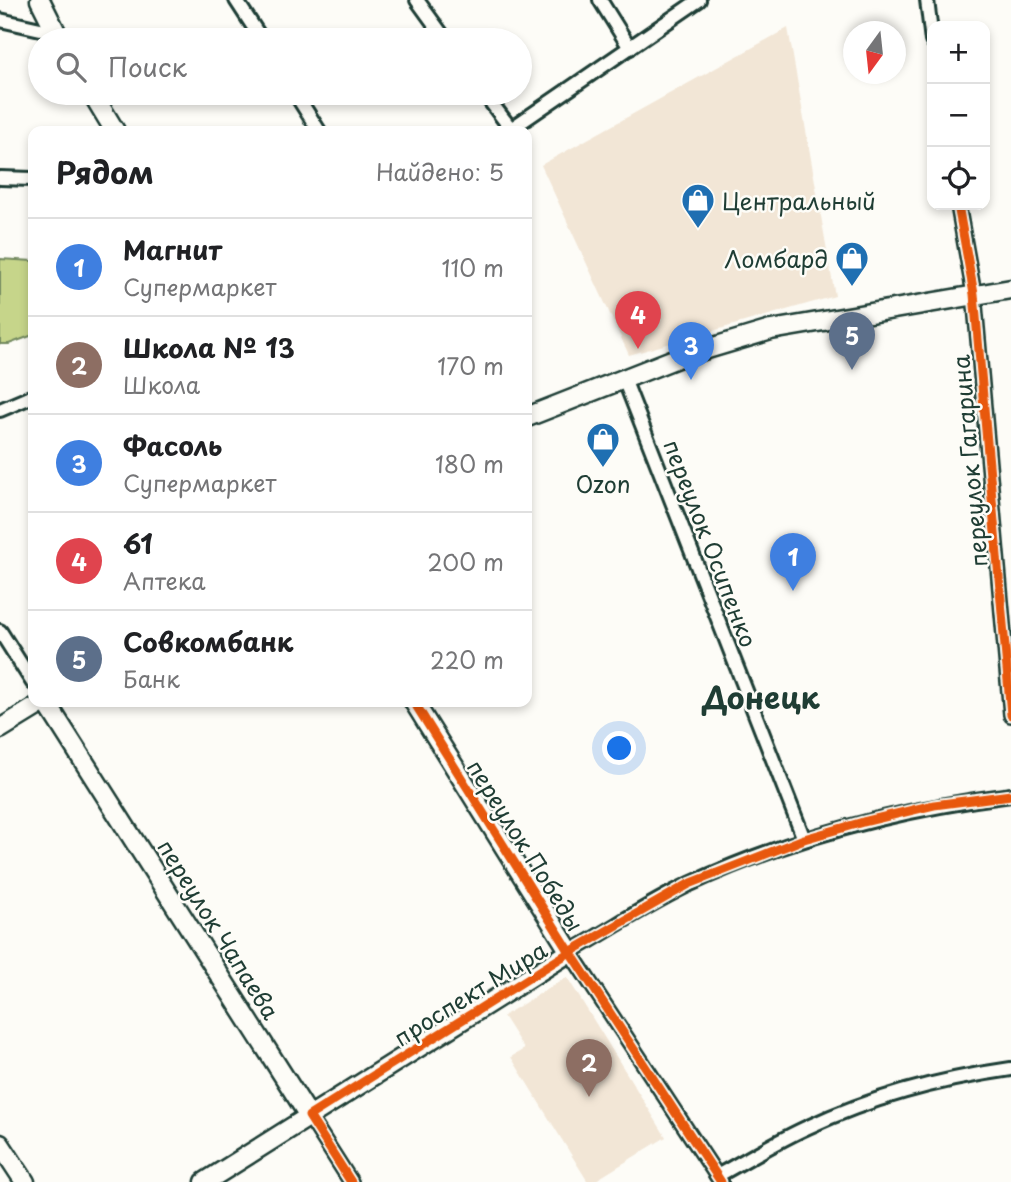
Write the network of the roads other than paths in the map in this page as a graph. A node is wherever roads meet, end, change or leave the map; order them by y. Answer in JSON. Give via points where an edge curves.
{"nodes":[{"id":1,"x":40,"y":0,"type":"edge"},
{"id":2,"x":236,"y":0,"type":"edge"},
{"id":3,"x":417,"y":0,"type":"edge"},
{"id":4,"x":600,"y":0,"type":"edge"},
{"id":5,"x":699,"y":0,"type":"edge"},
{"id":6,"x":928,"y":0,"type":"edge"},
{"id":7,"x":0,"y":20,"type":"edge"},
{"id":8,"x":930,"y":21,"type":"edge"},
{"id":9,"x":28,"y":28,"type":"edge"},
{"id":10,"x":53,"y":28,"type":"edge"},
{"id":11,"x":254,"y":28,"type":"edge"},
{"id":12,"x":437,"y":28,"type":"edge"},
{"id":13,"x":630,"y":48,"type":"junction"},
{"id":14,"x":99,"y":105,"type":"edge"},
{"id":15,"x":303,"y":105,"type":"edge"},
{"id":16,"x":492,"y":105,"type":"edge"},
{"id":17,"x":112,"y":126,"type":"edge"},
{"id":18,"x":316,"y":126,"type":"edge"},
{"id":19,"x":506,"y":126,"type":"edge"},
{"id":20,"x":515,"y":126,"type":"edge"},
{"id":21,"x":0,"y":178,"type":"edge"},
{"id":22,"x":28,"y":179,"type":"edge"},
{"id":23,"x":959,"y":210,"type":"edge"},
{"id":24,"x":1011,"y":289,"type":"edge"},
{"id":25,"x":974,"y":294,"type":"junction"},
{"id":26,"x":624,"y":379,"type":"junction"},
{"id":27,"x":28,"y":398,"type":"edge"},
{"id":28,"x":0,"y":410,"type":"edge"},
{"id":29,"x":532,"y":415,"type":"edge"},
{"id":30,"x":0,"y":632,"type":"edge"},
{"id":31,"x":28,"y":675,"type":"edge"},
{"id":32,"x":37,"y":707,"type":"edge"},
{"id":33,"x":48,"y":707,"type":"edge"},
{"id":34,"x":417,"y":707,"type":"edge"},
{"id":35,"x":1011,"y":715,"type":"edge"},
{"id":36,"x":0,"y":729,"type":"edge"},
{"id":37,"x":1011,"y":795,"type":"edge"},
{"id":38,"x":804,"y":839,"type":"junction"},
{"id":39,"x":570,"y":953,"type":"junction"},
{"id":40,"x":1011,"y":1069,"type":"edge"},
{"id":41,"x":309,"y":1116,"type":"junction"},
{"id":42,"x":0,"y":1144,"type":"edge"},
{"id":43,"x":719,"y":1179,"type":"edge"},
{"id":44,"x":25,"y":1182,"type":"edge"},
{"id":45,"x":205,"y":1182,"type":"edge"},
{"id":46,"x":351,"y":1182,"type":"edge"}],
"edges":[{"from":1,"to":10,"type":"main road"},
{"from":2,"to":11,"type":"street"},
{"from":3,"to":12,"type":"street"},
{"from":4,"to":13,"type":"street"},
{"from":5,"to":13,"type":"street"},
{"from":6,"to":8,"type":"street"},
{"from":7,"to":9,"type":"street"},
{"from":13,"to":20,"type":"street"},
{"from":14,"to":17,"type":"main road"},
{"from":15,"to":18,"type":"street"},
{"from":16,"to":19,"type":"street"},
{"from":21,"to":22,"type":"street"},
{"from":23,"to":25,"type":"street","name":"переулок Гагарина"},
{"from":24,"to":25,"type":"main road"},
{"from":25,"to":26,"type":"main road","via":[[771,330]]},
{"from":25,"to":35,"type":"street","name":"переулок Гагарина"},
{"from":26,"to":29,"type":"main road"},
{"from":26,"to":38,"type":"street","name":"переулок Осипенко"},
{"from":27,"to":28,"type":"street"},
{"from":30,"to":31,"type":"street"},
{"from":32,"to":36,"type":"main road"},
{"from":33,"to":41,"type":"main road","name":"переулок Чапаева"},
{"from":34,"to":39,"type":"main road","name":"переулок Победы"},
{"from":37,"to":38,"type":"street","name":"проспект Мира","via":[[934,805]]},
{"from":38,"to":39,"type":"street","name":"проспект Мира","via":[[689,884]]},
{"from":39,"to":41,"type":"main road","name":"проспект Мира"},
{"from":39,"to":43,"type":"street","name":"переулок Победы"},
{"from":40,"to":43,"type":"street","via":[[952,1078],[879,1099],[808,1126]]},
{"from":41,"to":45,"type":"main road","name":"проспект Мира"},
{"from":41,"to":46,"type":"street","name":"переулок Чапаева"},
{"from":42,"to":44,"type":"main road"}]}
